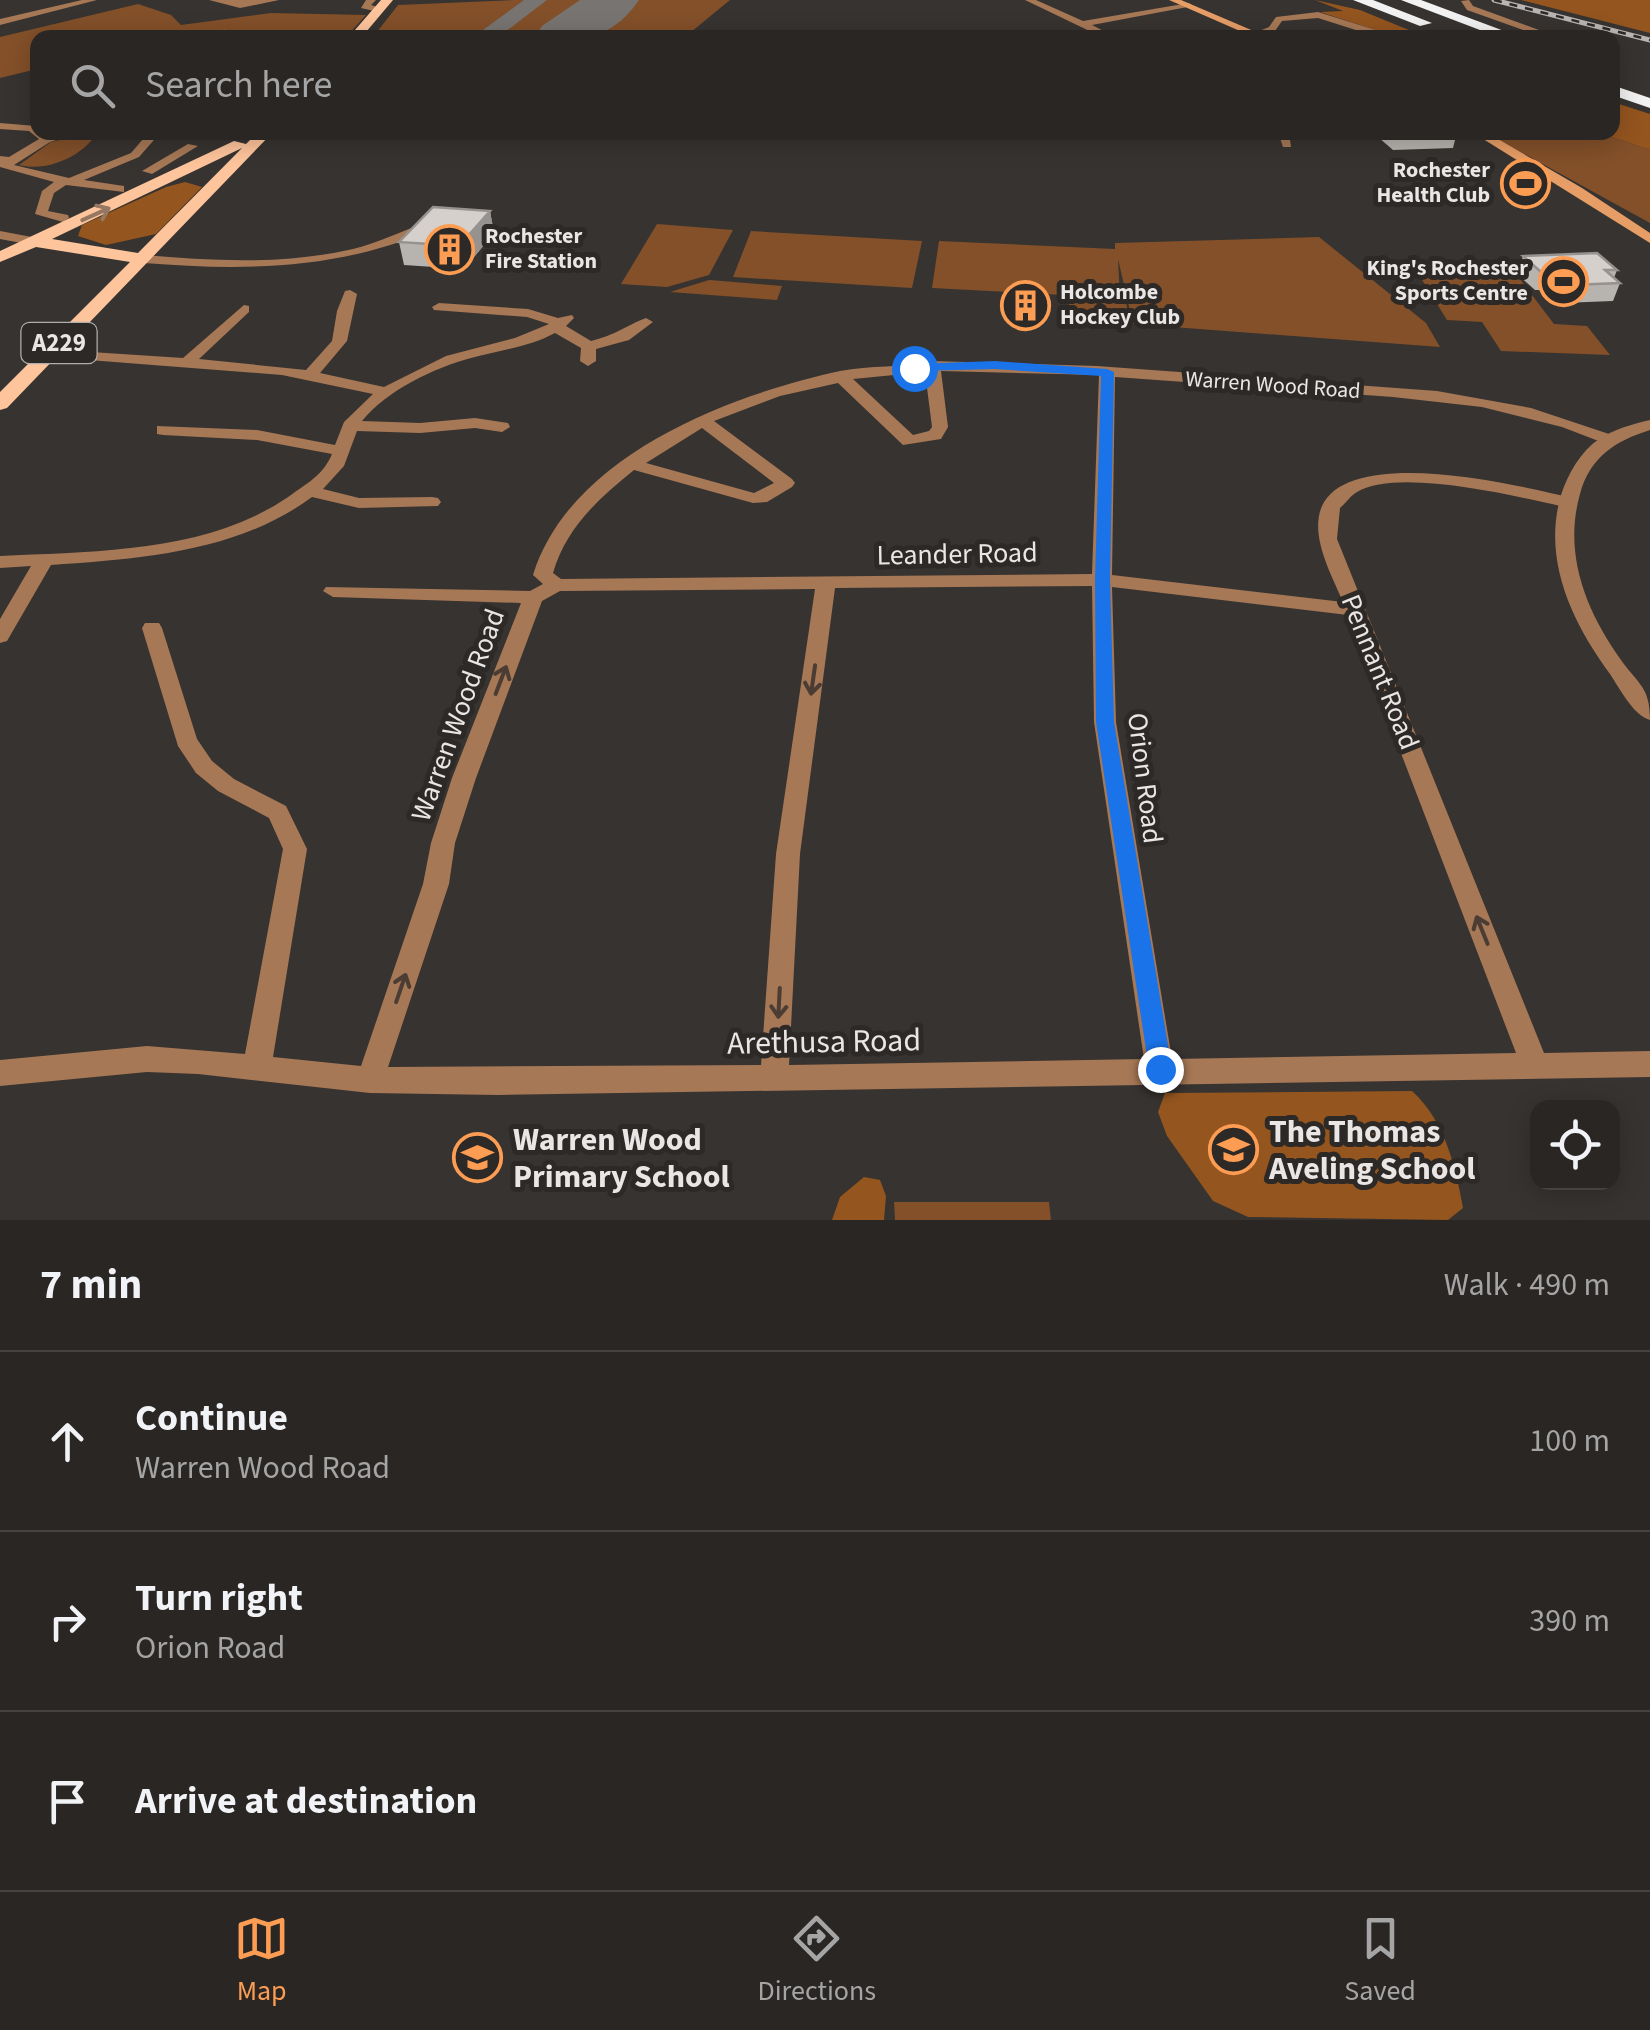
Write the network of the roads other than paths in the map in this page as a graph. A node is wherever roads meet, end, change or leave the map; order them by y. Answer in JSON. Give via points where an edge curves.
{"nodes":[{"id":1,"x":93,"y":0,"type":"edge"},
{"id":2,"x":213,"y":0,"type":"edge"},
{"id":3,"x":275,"y":0,"type":"edge"},
{"id":4,"x":1030,"y":0,"type":"edge"},
{"id":5,"x":1172,"y":0,"type":"edge"},
{"id":6,"x":1360,"y":0,"type":"edge"},
{"id":7,"x":1408,"y":0,"type":"edge"},
{"id":8,"x":1468,"y":1,"type":"edge"},
{"id":9,"x":379,"y":3,"type":"edge"},
{"id":10,"x":1189,"y":6,"type":"junction"},
{"id":11,"x":0,"y":22,"type":"edge"},
{"id":12,"x":1083,"y":24,"type":"junction"},
{"id":13,"x":360,"y":30,"type":"edge"},
{"id":14,"x":1096,"y":30,"type":"edge"},
{"id":15,"x":1247,"y":30,"type":"edge"},
{"id":16,"x":1270,"y":30,"type":"edge"},
{"id":17,"x":1363,"y":30,"type":"edge"},
{"id":18,"x":1444,"y":30,"type":"edge"},
{"id":19,"x":1493,"y":30,"type":"edge"},
{"id":20,"x":1534,"y":30,"type":"edge"},
{"id":21,"x":1620,"y":93,"type":"edge"},
{"id":22,"x":1650,"y":102,"type":"edge"},
{"id":23,"x":0,"y":126,"type":"edge"},
{"id":24,"x":30,"y":128,"type":"edge"},
{"id":25,"x":45,"y":140,"type":"edge"},
{"id":26,"x":148,"y":140,"type":"edge"},
{"id":27,"x":242,"y":140,"type":"edge"},
{"id":28,"x":258,"y":140,"type":"edge"},
{"id":29,"x":1491,"y":140,"type":"edge"},
{"id":30,"x":192,"y":146,"type":"dead end"},
{"id":31,"x":134,"y":155,"type":"junction"},
{"id":32,"x":177,"y":157,"type":"junction"},
{"id":33,"x":10,"y":164,"type":"edge"},
{"id":34,"x":0,"y":178,"type":"edge"},
{"id":35,"x":154,"y":178,"type":"junction"},
{"id":36,"x":67,"y":182,"type":"junction"},
{"id":37,"x":211,"y":187,"type":"junction"},
{"id":38,"x":120,"y":189,"type":"dead end"},
{"id":39,"x":442,"y":216,"type":"edge"},
{"id":40,"x":64,"y":222,"type":"junction"},
{"id":41,"x":166,"y":232,"type":"junction"},
{"id":42,"x":0,"y":235,"type":"edge"},
{"id":43,"x":1650,"y":239,"type":"edge"},
{"id":44,"x":32,"y":241,"type":"junction"},
{"id":45,"x":77,"y":248,"type":"junction"},
{"id":46,"x":112,"y":255,"type":"junction"},
{"id":47,"x":0,"y":257,"type":"edge"},
{"id":48,"x":144,"y":259,"type":"junction"},
{"id":49,"x":125,"y":274,"type":"junction"},
{"id":50,"x":350,"y":294,"type":"dead end"},
{"id":51,"x":439,"y":307,"type":"dead end"},
{"id":52,"x":244,"y":309,"type":"dead end"},
{"id":53,"x":646,"y":322,"type":"dead end"},
{"id":54,"x":562,"y":323,"type":"junction"},
{"id":55,"x":50,"y":352,"type":"junction"},
{"id":56,"x":187,"y":362,"type":"junction"},
{"id":57,"x":932,"y":366,"type":"junction"},
{"id":58,"x":1107,"y":372,"type":"junction"},
{"id":59,"x":310,"y":375,"type":"junction"},
{"id":60,"x":840,"y":376,"type":"junction"},
{"id":61,"x":387,"y":392,"type":"junction"},
{"id":62,"x":0,"y":404,"type":"edge"},
{"id":63,"x":702,"y":420,"type":"junction"},
{"id":64,"x":1650,"y":425,"type":"edge"},
{"id":65,"x":350,"y":426,"type":"junction"},
{"id":66,"x":502,"y":427,"type":"dead end"},
{"id":67,"x":163,"y":430,"type":"dead end"},
{"id":68,"x":1609,"y":440,"type":"junction"},
{"id":69,"x":341,"y":452,"type":"junction"},
{"id":70,"x":631,"y":464,"type":"junction"},
{"id":71,"x":310,"y":492,"type":"junction"},
{"id":72,"x":432,"y":502,"type":"dead end"},
{"id":73,"x":1566,"y":502,"type":"junction"},
{"id":74,"x":45,"y":559,"type":"junction"},
{"id":75,"x":0,"y":562,"type":"edge"},
{"id":76,"x":1102,"y":580,"type":"junction"},
{"id":77,"x":826,"y":583,"type":"junction"},
{"id":78,"x":556,"y":585,"type":"junction"},
{"id":79,"x":333,"y":591,"type":"dead end"},
{"id":80,"x":533,"y":597,"type":"junction"},
{"id":81,"x":1356,"y":610,"type":"junction"},
{"id":82,"x":152,"y":628,"type":"dead end"},
{"id":83,"x":0,"y":636,"type":"edge"},
{"id":84,"x":1650,"y":712,"type":"edge"},
{"id":85,"x":1650,"y":1064,"type":"edge"},
{"id":86,"x":1536,"y":1065,"type":"junction"},
{"id":87,"x":257,"y":1067,"type":"junction"},
{"id":88,"x":1160,"y":1069,"type":"junction"},
{"id":89,"x":0,"y":1073,"type":"edge"},
{"id":90,"x":774,"y":1078,"type":"junction"},
{"id":91,"x":370,"y":1080,"type":"junction"}],
"edges":[{"from":1,"to":11,"type":"street"},
{"from":2,"to":3,"type":"street"},
{"from":4,"to":12,"type":"street"},
{"from":5,"to":10,"type":"main road"},
{"from":6,"to":18,"type":"highway"},
{"from":7,"to":19,"type":"highway"},
{"from":8,"to":20,"type":"street","via":[[1470,8]]},
{"from":9,"to":13,"type":"main road"},
{"from":10,"to":12,"type":"street"},
{"from":10,"to":15,"type":"main road"},
{"from":12,"to":14,"type":"street"},
{"from":16,"to":17,"type":"street","via":[[1279,19],[1305,14]]},
{"from":21,"to":22,"type":"highway"},
{"from":23,"to":24,"type":"street"},
{"from":25,"to":33,"type":"street"},
{"from":26,"to":31,"type":"street"},
{"from":27,"to":35,"type":"main road","via":[[220,156]]},
{"from":28,"to":37,"type":"main road","number":"A229"},
{"from":29,"to":43,"type":"main road"},
{"from":30,"to":32,"type":"street"},
{"from":31,"to":32,"type":"street"},
{"from":31,"to":36,"type":"street"},
{"from":32,"to":35,"type":"street"},
{"from":33,"to":34,"type":"street"},
{"from":33,"to":36,"type":"street"},
{"from":35,"to":37,"type":"main road"},
{"from":40,"to":35,"type":"main road","one_way":true},
{"from":36,"to":38,"type":"street"},
{"from":36,"to":40,"type":"street","via":[[48,191],[41,214]]},
{"from":37,"to":41,"type":"main road","number":"A229"},
{"from":39,"to":48,"type":"street","via":[[391,243],[304,262]]},
{"from":40,"to":44,"type":"main road"},
{"from":40,"to":45,"type":"main road"},
{"from":41,"to":45,"type":"main road","via":[[128,246]]},
{"from":41,"to":48,"type":"main road","number":"A229"},
{"from":42,"to":44,"type":"street"},
{"from":44,"to":45,"type":"main road"},
{"from":44,"to":47,"type":"main road"},
{"from":45,"to":46,"type":"main road"},
{"from":45,"to":47,"type":"main road"},
{"from":46,"to":48,"type":"main road"},
{"from":46,"to":49,"type":"main road"},
{"from":48,"to":49,"type":"main road","number":"A229"},
{"from":49,"to":55,"type":"main road","number":"A229"},
{"from":50,"to":59,"type":"street","via":[[334,350]]},
{"from":51,"to":54,"type":"street","via":[[528,313]]},
{"from":52,"to":56,"type":"street"},
{"from":53,"to":54,"type":"street","via":[[588,353]]},
{"from":54,"to":61,"type":"street","via":[[532,339],[462,356]]},
{"from":55,"to":56,"type":"street"},
{"from":55,"to":62,"type":"main road","number":"A229"},
{"from":56,"to":59,"type":"street"},
{"from":57,"to":58,"type":"street","name":"Warren Wood Road"},
{"from":57,"to":60,"type":"street","name":"Warren Wood Road"},
{"from":57,"to":60,"type":"street","via":[[940,427],[909,441]]},
{"from":58,"to":68,"type":"street","name":"Warren Wood Road","via":[[1472,402],[1550,418]]},
{"from":58,"to":76,"type":"street","name":"Orion Road"},
{"from":59,"to":61,"type":"street"},
{"from":60,"to":63,"type":"street","name":"Warren Wood Road","via":[[754,396]]},
{"from":61,"to":65,"type":"street"},
{"from":63,"to":70,"type":"street","name":"Warren Wood Road"},
{"from":63,"to":70,"type":"street","via":[[786,483],[753,498]]},
{"from":64,"to":68,"type":"street"},
{"from":65,"to":66,"type":"street"},
{"from":65,"to":69,"type":"street"},
{"from":67,"to":69,"type":"street","via":[[257,436]]},
{"from":68,"to":73,"type":"street","via":[[1580,470]]},
{"from":69,"to":71,"type":"street"},
{"from":70,"to":78,"type":"street","name":"Warren Wood Road","via":[[598,489],[556,543],[542,576]]},
{"from":71,"to":72,"type":"street","via":[[359,503]]},
{"from":71,"to":74,"type":"street","via":[[251,524],[197,541]]},
{"from":73,"to":81,"type":"street","name":"Pennant Road","via":[[1410,475],[1356,487],[1329,508],[1325,522]]},
{"from":73,"to":84,"type":"street","via":[[1564,557],[1578,602],[1596,640]]},
{"from":74,"to":75,"type":"street"},
{"from":74,"to":83,"type":"street"},
{"from":76,"to":77,"type":"street","name":"Leander Road"},
{"from":76,"to":81,"type":"street","name":"Leander Road"},
{"from":76,"to":88,"type":"street","name":"Orion Road","via":[[1105,722]]},
{"from":77,"to":78,"type":"street","name":"Leander Road"},
{"from":77,"to":90,"type":"street","one_way":true,"via":[[788,854]]},
{"from":78,"to":80,"type":"street","name":"Warren Wood Road"},
{"from":79,"to":80,"type":"street"},
{"from":91,"to":80,"type":"street","name":"Warren Wood Road","one_way":true,"via":[[464,778]]},
{"from":86,"to":81,"type":"street","name":"Pennant Road","one_way":true},
{"from":82,"to":87,"type":"street","via":[[186,740],[226,785],[278,812],[295,849]]},
{"from":85,"to":86,"type":"street","name":"Arethusa Road"},
{"from":86,"to":88,"type":"street","name":"Arethusa Road"},
{"from":87,"to":89,"type":"street","name":"Arethusa Road","via":[[147,1059]]},
{"from":87,"to":91,"type":"street","name":"Arethusa Road"},
{"from":88,"to":90,"type":"street","name":"Arethusa Road"},
{"from":90,"to":91,"type":"street","name":"Arethusa Road"}]}
